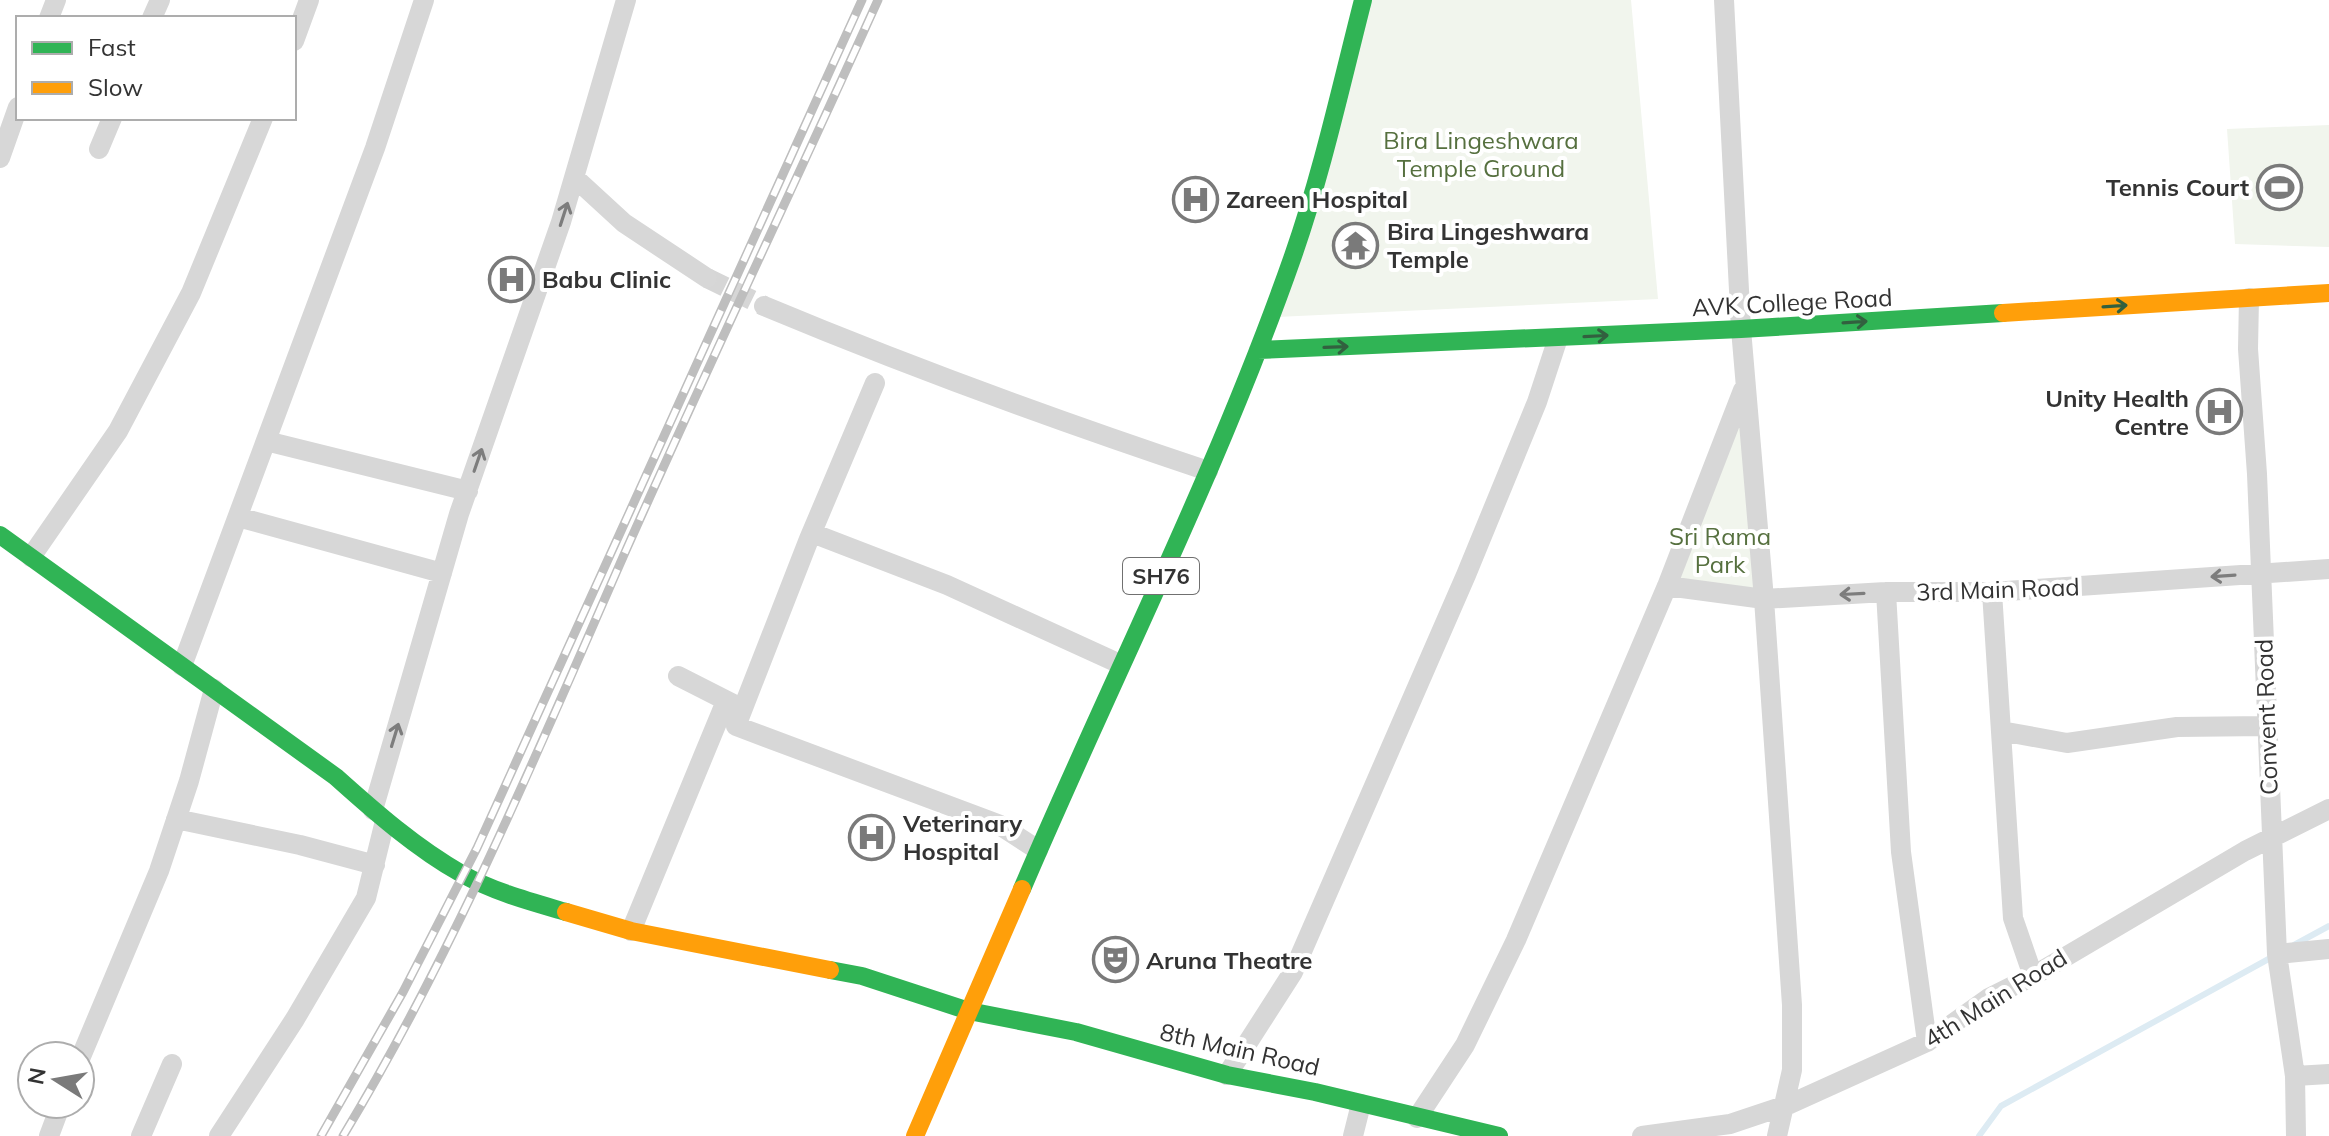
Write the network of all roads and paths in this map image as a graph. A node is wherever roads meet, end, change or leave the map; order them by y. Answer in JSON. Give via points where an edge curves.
{"nodes":[{"id":1,"x":309,"y":0,"type":"edge"},
{"id":2,"x":424,"y":0,"type":"edge"},
{"id":3,"x":626,"y":0,"type":"edge"},
{"id":4,"x":1363,"y":0,"type":"edge"},
{"id":5,"x":1724,"y":0,"type":"edge"},
{"id":6,"x":296,"y":36,"type":"edge"},
{"id":7,"x":16,"y":113,"type":"edge"},
{"id":8,"x":111,"y":120,"type":"edge"},
{"id":9,"x":262,"y":120,"type":"edge"},
{"id":10,"x":99,"y":149,"type":"dead end"},
{"id":11,"x":0,"y":158,"type":"edge"},
{"id":12,"x":575,"y":178,"type":"junction"},
{"id":13,"x":707,"y":278,"type":"tunnel mouth"},
{"id":14,"x":2329,"y":293,"type":"edge"},
{"id":15,"x":2249,"y":298,"type":"junction"},
{"id":16,"x":764,"y":306,"type":"tunnel mouth"},
{"id":17,"x":1741,"y":329,"type":"junction"},
{"id":18,"x":1558,"y":338,"type":"junction"},
{"id":19,"x":1258,"y":350,"type":"junction"},
{"id":20,"x":875,"y":383,"type":"dead end"},
{"id":21,"x":1745,"y":384,"type":"junction"},
{"id":22,"x":266,"y":441,"type":"junction"},
{"id":23,"x":1208,"y":471,"type":"junction"},
{"id":24,"x":468,"y":491,"type":"junction"},
{"id":25,"x":238,"y":517,"type":"junction"},
{"id":26,"x":812,"y":533,"type":"junction"},
{"id":27,"x":0,"y":535,"type":"edge"},
{"id":28,"x":31,"y":557,"type":"junction"},
{"id":29,"x":2329,"y":569,"type":"edge"},
{"id":30,"x":442,"y":573,"type":"junction"},
{"id":31,"x":2260,"y":574,"type":"junction"},
{"id":32,"x":1667,"y":586,"type":"junction"},
{"id":33,"x":1886,"y":592,"type":"junction"},
{"id":34,"x":1992,"y":592,"type":"junction"},
{"id":35,"x":1764,"y":599,"type":"junction"},
{"id":36,"x":1120,"y":664,"type":"junction"},
{"id":37,"x":182,"y":666,"type":"junction"},
{"id":38,"x":678,"y":676,"type":"dead end"},
{"id":39,"x":214,"y":689,"type":"junction"},
{"id":40,"x":735,"y":705,"type":"junction"},
{"id":41,"x":2266,"y":726,"type":"junction"},
{"id":42,"x":2001,"y":731,"type":"junction"},
{"id":43,"x":2329,"y":809,"type":"edge"},
{"id":44,"x":379,"y":816,"type":"junction"},
{"id":45,"x":176,"y":819,"type":"junction"},
{"id":46,"x":2271,"y":838,"type":"junction"},
{"id":47,"x":1038,"y":850,"type":"junction"},
{"id":48,"x":375,"y":865,"type":"junction"},
{"id":49,"x":631,"y":931,"type":"junction"},
{"id":50,"x":2329,"y":949,"type":"edge"},
{"id":51,"x":2277,"y":954,"type":"junction"},
{"id":52,"x":2033,"y":976,"type":"junction"},
{"id":53,"x":969,"y":1011,"type":"junction"},
{"id":54,"x":88,"y":1040,"type":"edge"},
{"id":55,"x":1927,"y":1042,"type":"junction"},
{"id":56,"x":172,"y":1064,"type":"dead end"},
{"id":57,"x":2329,"y":1074,"type":"edge"},
{"id":58,"x":1227,"y":1075,"type":"junction"},
{"id":59,"x":2295,"y":1076,"type":"junction"},
{"id":60,"x":1361,"y":1104,"type":"junction"},
{"id":61,"x":1785,"y":1106,"type":"junction"},
{"id":62,"x":1417,"y":1118,"type":"junction"},
{"id":63,"x":141,"y":1136,"type":"edge"},
{"id":64,"x":219,"y":1136,"type":"edge"},
{"id":65,"x":915,"y":1136,"type":"edge"},
{"id":66,"x":1353,"y":1136,"type":"edge"},
{"id":67,"x":1503,"y":1136,"type":"edge"},
{"id":68,"x":1642,"y":1136,"type":"edge"},
{"id":69,"x":1777,"y":1136,"type":"edge"},
{"id":70,"x":2296,"y":1136,"type":"edge"}],
"edges":[{"from":1,"to":6,"type":"street"},
{"from":2,"to":22,"type":"street"},
{"from":3,"to":12,"type":"street"},
{"from":4,"to":19,"type":"main road","number":"SH76","via":[[1323,158]]},
{"from":5,"to":17,"type":"street"},
{"from":7,"to":11,"type":"street"},
{"from":8,"to":10,"type":"street"},
{"from":9,"to":28,"type":"street","via":[[191,293],[118,431]]},
{"from":12,"to":13,"type":"street","via":[[624,223]]},
{"from":24,"to":12,"type":"street","one_way":true},
{"from":14,"to":15,"type":"main road","name":"AVK College Road"},
{"from":17,"to":15,"type":"main road","name":"AVK College Road","one_way":true},
{"from":15,"to":31,"type":"street","name":"Convent Road"},
{"from":16,"to":23,"type":"street","via":[[907,364]]},
{"from":18,"to":17,"type":"main road","name":"AVK College Road","one_way":true},
{"from":17,"to":21,"type":"street"},
{"from":19,"to":18,"type":"main road","name":"AVK College Road","one_way":true},
{"from":18,"to":58,"type":"street","via":[[1466,575],[1293,972]]},
{"from":19,"to":23,"type":"main road","number":"SH76"},
{"from":20,"to":26,"type":"street"},
{"from":21,"to":32,"type":"street"},
{"from":21,"to":35,"type":"street"},
{"from":22,"to":24,"type":"street"},
{"from":22,"to":25,"type":"street"},
{"from":23,"to":36,"type":"main road","number":"SH76"},
{"from":24,"to":30,"type":"street"},
{"from":25,"to":30,"type":"street"},
{"from":25,"to":37,"type":"street"},
{"from":26,"to":36,"type":"street","via":[[947,585]]},
{"from":26,"to":40,"type":"street"},
{"from":27,"to":28,"type":"main road","name":"8th Main Road"},
{"from":28,"to":37,"type":"main road","name":"8th Main Road"},
{"from":29,"to":31,"type":"street","name":"3rd Main Road"},
{"from":44,"to":30,"type":"street","one_way":true},
{"from":31,"to":34,"type":"street","name":"3rd Main Road","one_way":true},
{"from":31,"to":41,"type":"street","name":"Convent Road"},
{"from":32,"to":35,"type":"street","name":"3rd Main Road"},
{"from":32,"to":62,"type":"street","via":[[1516,940],[1465,1045]]},
{"from":33,"to":34,"type":"street","name":"3rd Main Road"},
{"from":33,"to":35,"type":"street","name":"3rd Main Road","one_way":true},
{"from":33,"to":55,"type":"street","via":[[1901,852]]},
{"from":34,"to":42,"type":"street"},
{"from":35,"to":61,"type":"street","via":[[1792,1005],[1792,1070]]},
{"from":36,"to":47,"type":"main road","number":"SH76"},
{"from":37,"to":39,"type":"main road","name":"8th Main Road"},
{"from":38,"to":40,"type":"street"},
{"from":39,"to":44,"type":"main road","name":"8th Main Road","via":[[336,777]]},
{"from":39,"to":45,"type":"street"},
{"from":40,"to":47,"type":"street","via":[[736,726],[998,824]]},
{"from":40,"to":49,"type":"street"},
{"from":41,"to":42,"type":"street","via":[[2177,727],[2067,743]]},
{"from":41,"to":46,"type":"street","name":"Convent Road"},
{"from":42,"to":52,"type":"street","via":[[2013,918]]},
{"from":43,"to":46,"type":"street","name":"4th Main Road"},
{"from":44,"to":48,"type":"street"},
{"from":44,"to":49,"type":"main road","name":"8th Main Road","via":[[463,875],[522,899]]},
{"from":45,"to":48,"type":"street"},
{"from":45,"to":54,"type":"street"},
{"from":46,"to":51,"type":"street","name":"Convent Road"},
{"from":46,"to":52,"type":"street","name":"4th Main Road"},
{"from":47,"to":53,"type":"main road","number":"SH76"},
{"from":48,"to":64,"type":"street","via":[[366,898]]},
{"from":49,"to":53,"type":"main road","name":"8th Main Road","via":[[862,976]]},
{"from":50,"to":51,"type":"street"},
{"from":51,"to":59,"type":"street","name":"Convent Road"},
{"from":52,"to":55,"type":"street","name":"4th Main Road","via":[[1989,998]]},
{"from":53,"to":58,"type":"main road","name":"8th Main Road","via":[[1076,1032]]},
{"from":53,"to":65,"type":"main road","number":"SH76"},
{"from":55,"to":61,"type":"street","name":"4th Main Road"},
{"from":56,"to":63,"type":"street"},
{"from":57,"to":59,"type":"street"},
{"from":58,"to":60,"type":"main road","name":"8th Main Road"},
{"from":59,"to":70,"type":"street","name":"Convent Road"},
{"from":60,"to":62,"type":"main road","name":"8th Main Road"},
{"from":60,"to":66,"type":"street"},
{"from":61,"to":68,"type":"street","name":"4th Main Road","via":[[1730,1124]]},
{"from":61,"to":69,"type":"street"},
{"from":62,"to":67,"type":"main road","name":"8th Main Road"}]}
